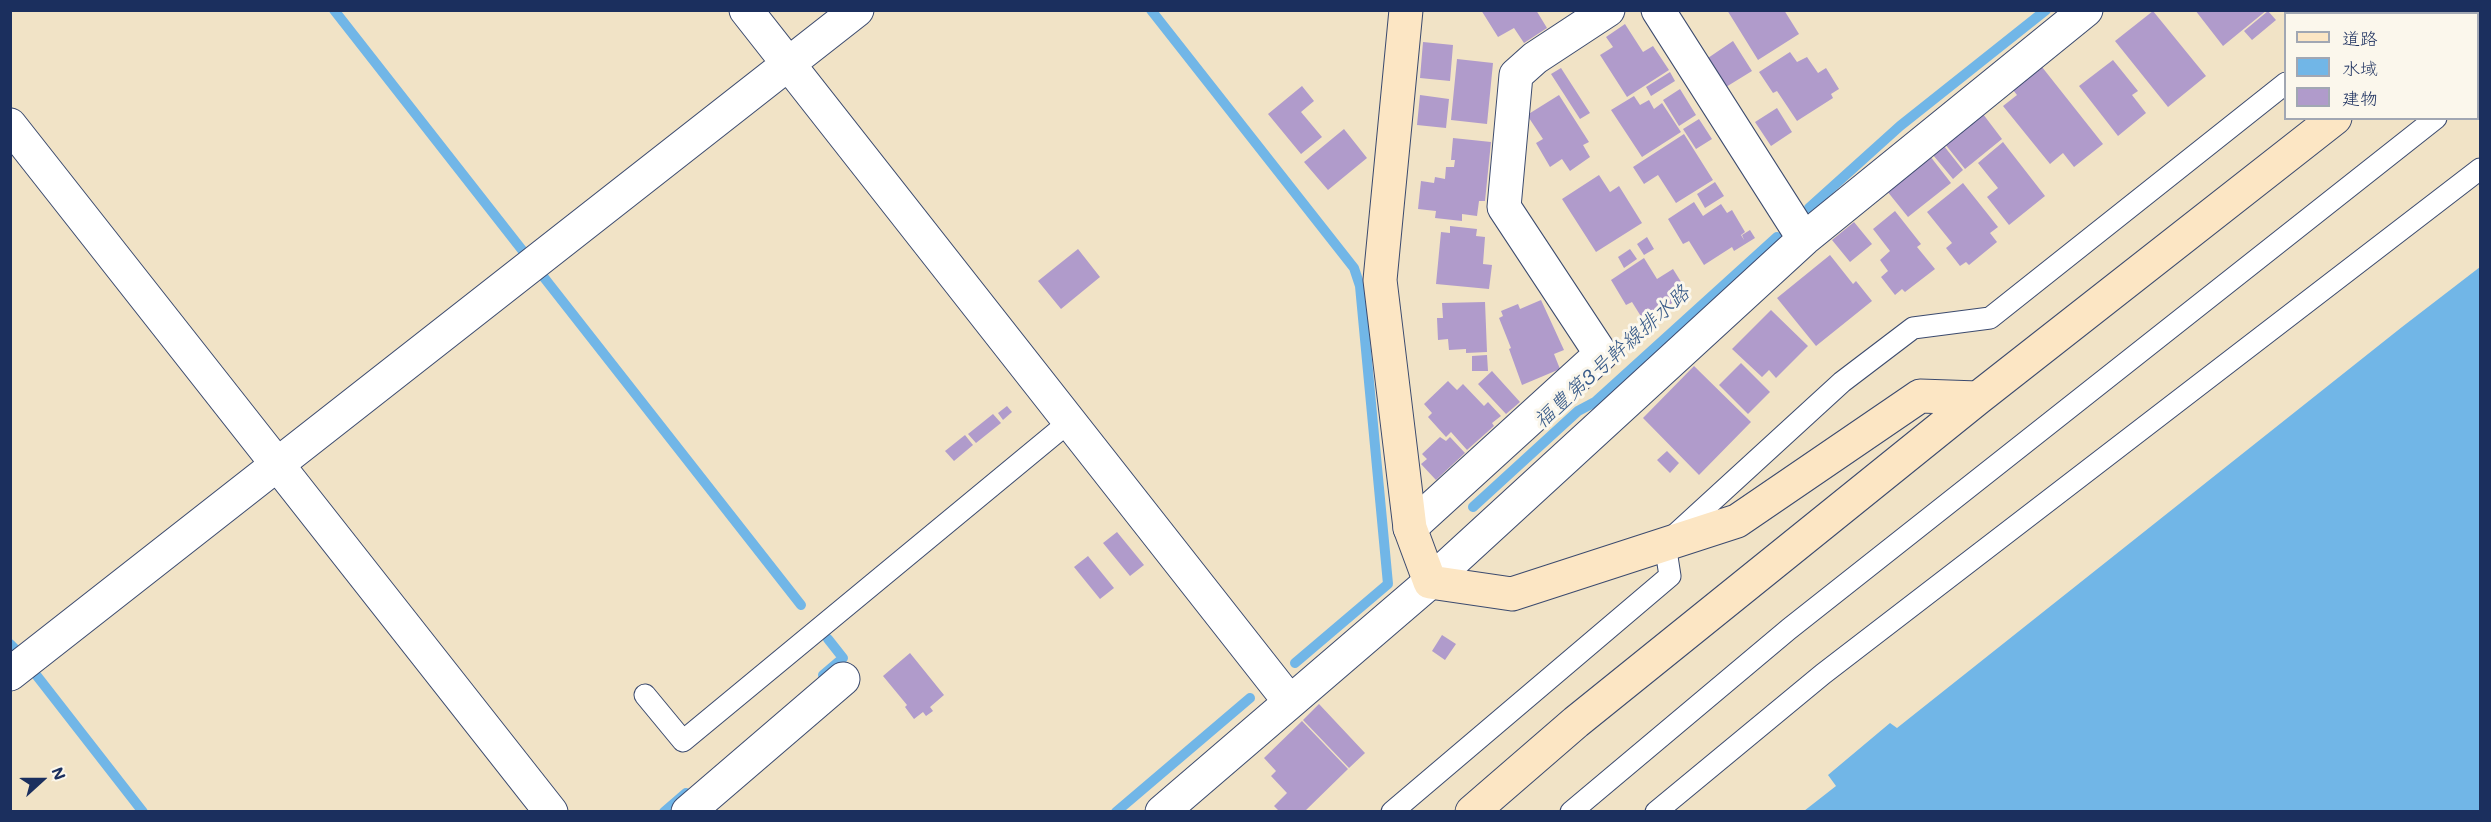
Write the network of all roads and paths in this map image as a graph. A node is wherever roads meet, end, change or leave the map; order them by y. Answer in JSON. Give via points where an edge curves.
{"nodes":[{"id":1,"x":747,"y":10,"type":"edge"},
{"id":2,"x":857,"y":10,"type":"edge"},
{"id":3,"x":1406,"y":10,"type":"edge"},
{"id":4,"x":1608,"y":10,"type":"edge"},
{"id":5,"x":1658,"y":10,"type":"edge"},
{"id":6,"x":2086,"y":10,"type":"edge"},
{"id":7,"x":789,"y":64,"type":"junction"},
{"id":8,"x":2284,"y":85,"type":"edge"},
{"id":9,"x":2332,"y":120,"type":"edge"},
{"id":10,"x":2433,"y":120,"type":"edge"},
{"id":11,"x":10,"y":125,"type":"edge"},
{"id":12,"x":2481,"y":169,"type":"edge"},
{"id":13,"x":1804,"y":239,"type":"junction"},
{"id":14,"x":1978,"y":399,"type":"junction"},
{"id":15,"x":1069,"y":422,"type":"junction"},
{"id":16,"x":278,"y":465,"type":"junction"},
{"id":17,"x":1410,"y":528,"type":"junction"},
{"id":18,"x":1665,"y":544,"type":"junction"},
{"id":19,"x":1430,"y":582,"type":"junction"},
{"id":20,"x":10,"y":674,"type":"edge"},
{"id":21,"x":843,"y":678,"type":"dead end"},
{"id":22,"x":645,"y":695,"type":"dead end"},
{"id":23,"x":1290,"y":702,"type":"junction"},
{"id":24,"x":551,"y":812,"type":"edge"},
{"id":25,"x":688,"y":812,"type":"edge"},
{"id":26,"x":1162,"y":812,"type":"edge"},
{"id":27,"x":1392,"y":812,"type":"edge"},
{"id":28,"x":1472,"y":812,"type":"edge"},
{"id":29,"x":1570,"y":812,"type":"edge"},
{"id":30,"x":1656,"y":812,"type":"edge"}],
"edges":[{"from":1,"to":7,"type":"street"},
{"from":2,"to":7,"type":"street"},
{"from":3,"to":17,"type":"street","via":[[1380,280]]},
{"from":4,"to":17,"type":"street","via":[[1516,75],[1504,207],[1601,354]]},
{"from":5,"to":13,"type":"street"},
{"from":6,"to":13,"type":"street"},
{"from":7,"to":15,"type":"street"},
{"from":7,"to":16,"type":"street"},
{"from":8,"to":18,"type":"lane","via":[[1990,318],[1913,328],[1842,382]]},
{"from":9,"to":14,"type":"street"},
{"from":10,"to":29,"type":"lane","via":[[1789,629]]},
{"from":11,"to":16,"type":"street"},
{"from":12,"to":30,"type":"lane","via":[[1823,674]]},
{"from":13,"to":19,"type":"street"},
{"from":14,"to":18,"type":"street","via":[[1920,396],[1737,521]]},
{"from":14,"to":28,"type":"street","via":[[1576,722]]},
{"from":15,"to":22,"type":"lane","via":[[683,741]]},
{"from":15,"to":23,"type":"street"},
{"from":16,"to":20,"type":"street"},
{"from":16,"to":24,"type":"street"},
{"from":17,"to":19,"type":"street"},
{"from":18,"to":19,"type":"street","via":[[1512,594]]},
{"from":18,"to":27,"type":"lane","via":[[1670,576]]},
{"from":19,"to":23,"type":"street"},
{"from":21,"to":25,"type":"street"},
{"from":23,"to":26,"type":"street"}]}
